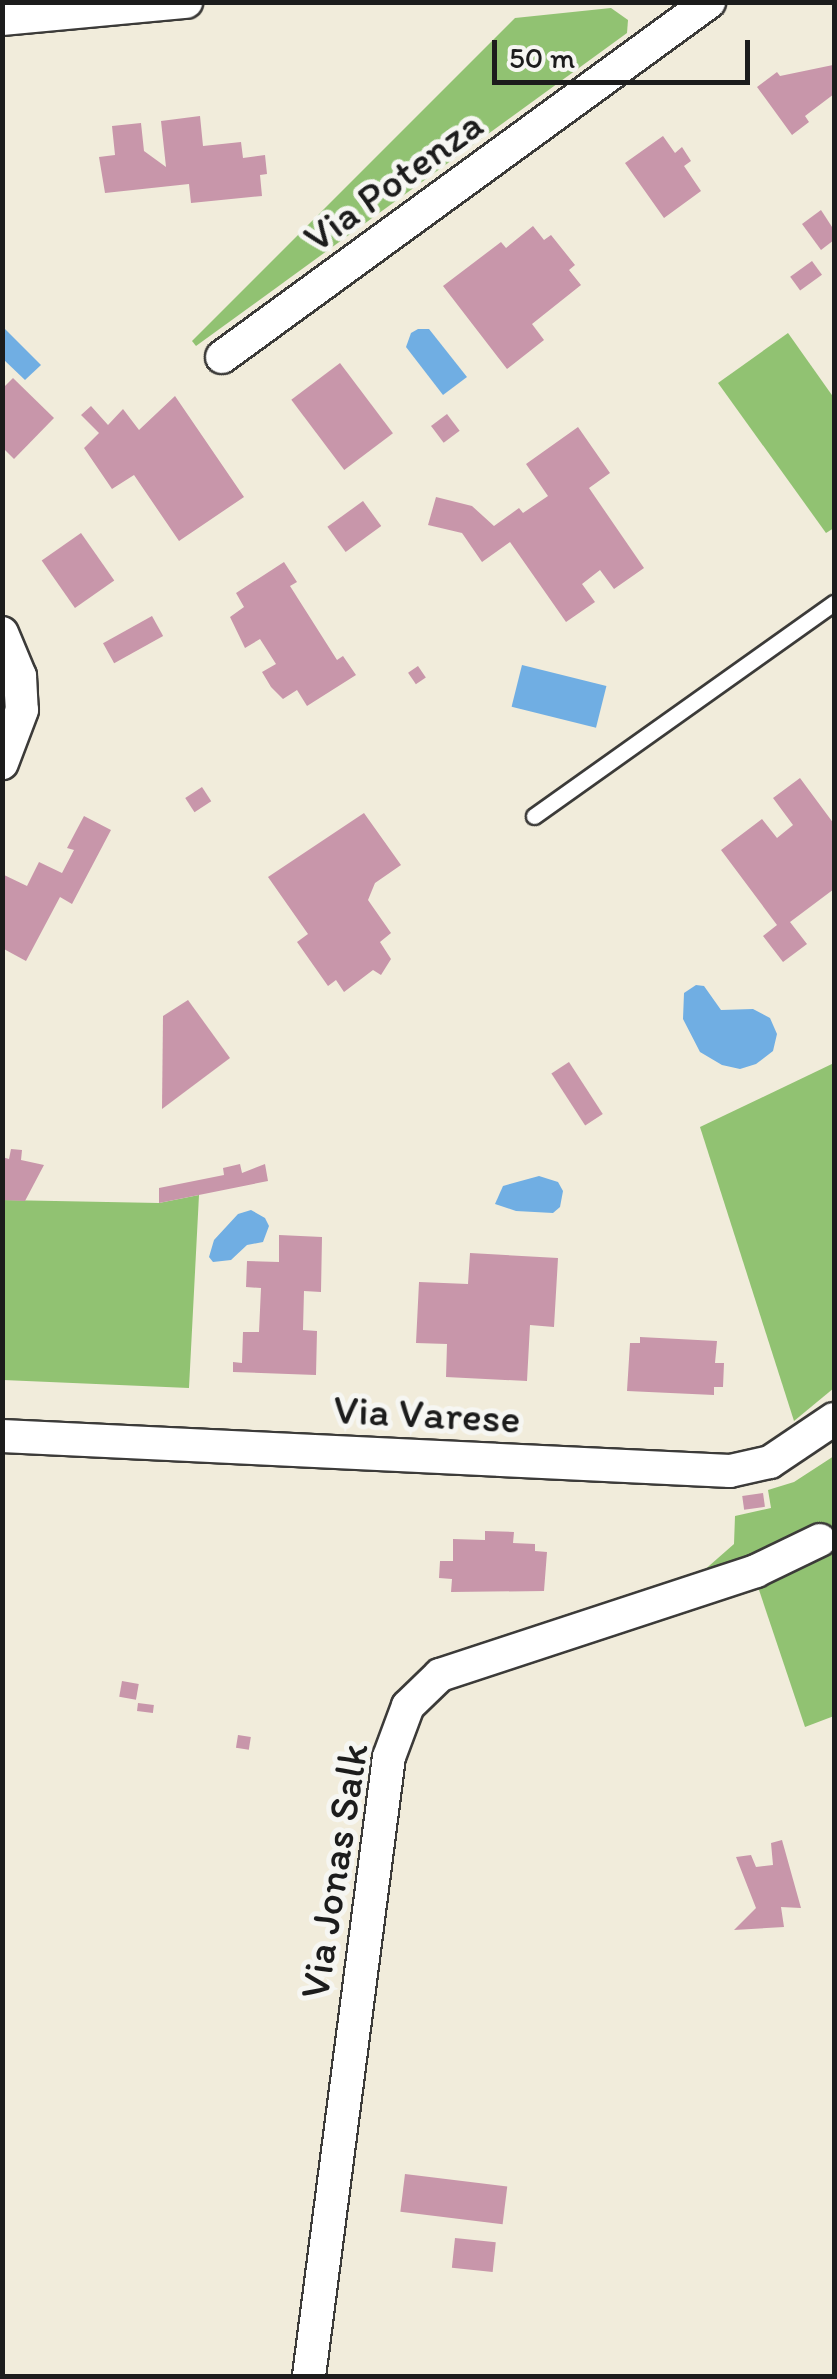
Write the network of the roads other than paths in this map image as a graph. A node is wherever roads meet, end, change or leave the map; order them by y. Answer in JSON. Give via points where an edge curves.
{"nodes":[{"id":1,"x":186,"y":2,"type":"edge"},
{"id":2,"x":709,"y":2,"type":"edge"},
{"id":3,"x":2,"y":19,"type":"edge"},
{"id":4,"x":222,"y":357,"type":"dead end"},
{"id":5,"x":834,"y":603,"type":"edge"},
{"id":6,"x":2,"y":633,"type":"edge"},
{"id":7,"x":2,"y":763,"type":"edge"},
{"id":8,"x":534,"y":816,"type":"dead end"},
{"id":9,"x":834,"y":1419,"type":"edge"},
{"id":10,"x":2,"y":1436,"type":"edge"},
{"id":11,"x":820,"y":1540,"type":"dead end"},
{"id":12,"x":309,"y":2376,"type":"edge"}],
"edges":[{"from":1,"to":3,"type":"street"},
{"from":2,"to":4,"type":"street","name":"Via Potenza"},
{"from":5,"to":8,"type":"lane"},
{"from":6,"to":7,"type":"street","via":[[20,676],[22,710]]},
{"from":9,"to":10,"type":"street","name":"Via Varese","via":[[770,1462],[730,1470]]},
{"from":11,"to":12,"type":"street","name":"Via Jonas Salk","via":[[756,1570],[440,1675],[408,1706],[389,1758]]}]}
